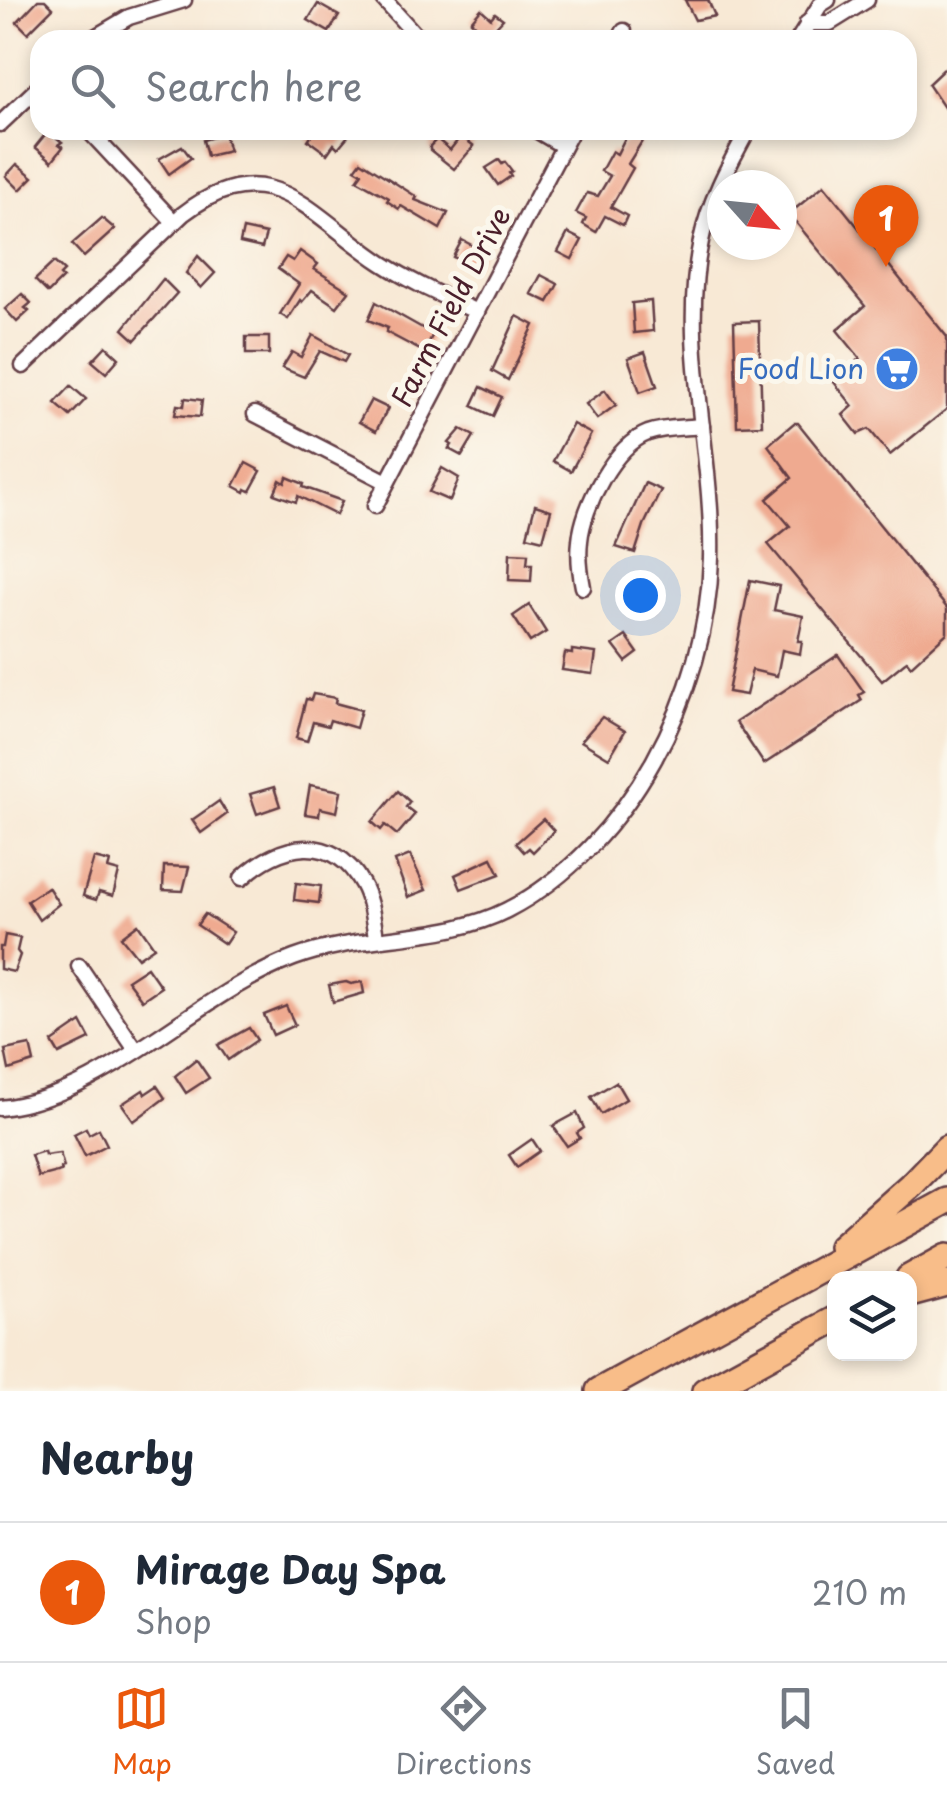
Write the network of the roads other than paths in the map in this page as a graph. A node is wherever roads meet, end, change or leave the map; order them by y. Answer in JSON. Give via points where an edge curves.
{"nodes":[{"id":1,"x":184,"y":0,"type":"edge"},
{"id":2,"x":384,"y":0,"type":"edge"},
{"id":3,"x":828,"y":0,"type":"edge"},
{"id":4,"x":868,"y":0,"type":"edge"},
{"id":5,"x":807,"y":24,"type":"junction"},
{"id":6,"x":107,"y":30,"type":"edge"},
{"id":7,"x":411,"y":30,"type":"edge"},
{"id":8,"x":804,"y":30,"type":"edge"},
{"id":9,"x":30,"y":96,"type":"edge"},
{"id":10,"x":0,"y":124,"type":"edge"},
{"id":11,"x":97,"y":140,"type":"edge"},
{"id":12,"x":554,"y":140,"type":"edge"},
{"id":13,"x":567,"y":140,"type":"edge"},
{"id":14,"x":743,"y":140,"type":"edge"},
{"id":15,"x":564,"y":146,"type":"junction"},
{"id":16,"x":174,"y":222,"type":"junction"},
{"id":17,"x":477,"y":312,"type":"junction"},
{"id":18,"x":24,"y":366,"type":"dead end"},
{"id":19,"x":254,"y":414,"type":"dead end"},
{"id":20,"x":702,"y":426,"type":"junction"},
{"id":21,"x":387,"y":482,"type":"junction"},
{"id":22,"x":375,"y":506,"type":"dead end"},
{"id":23,"x":583,"y":587,"type":"dead end"},
{"id":24,"x":242,"y":878,"type":"dead end"},
{"id":25,"x":376,"y":938,"type":"junction"},
{"id":26,"x":79,"y":966,"type":"dead end"},
{"id":27,"x":136,"y":1050,"type":"junction"},
{"id":28,"x":0,"y":1108,"type":"edge"},
{"id":29,"x":947,"y":1148,"type":"edge"},
{"id":30,"x":947,"y":1201,"type":"edge"},
{"id":31,"x":947,"y":1257,"type":"edge"},
{"id":32,"x":811,"y":1274,"type":"junction"},
{"id":33,"x":917,"y":1274,"type":"edge"},
{"id":34,"x":947,"y":1284,"type":"edge"},
{"id":35,"x":917,"y":1292,"type":"edge"},
{"id":36,"x":827,"y":1324,"type":"edge"},
{"id":37,"x":599,"y":1391,"type":"edge"},
{"id":38,"x":704,"y":1391,"type":"edge"}],
"edges":[{"from":1,"to":6,"type":"street"},
{"from":2,"to":7,"type":"street"},
{"from":3,"to":5,"type":"street"},
{"from":4,"to":5,"type":"street","via":[[830,23]]},
{"from":5,"to":8,"type":"street"},
{"from":9,"to":10,"type":"street"},
{"from":11,"to":16,"type":"street"},
{"from":12,"to":15,"type":"street"},
{"from":13,"to":15,"type":"street","name":"Farm Field Drive"},
{"from":14,"to":20,"type":"street","via":[[712,201],[701,242],[695,286]]},
{"from":15,"to":17,"type":"street","name":"Farm Field Drive"},
{"from":16,"to":17,"type":"street","via":[[224,189],[268,187],[302,203],[384,264]]},
{"from":16,"to":18,"type":"street"},
{"from":17,"to":21,"type":"street","name":"Farm Field Drive"},
{"from":19,"to":21,"type":"street"},
{"from":20,"to":23,"type":"street","via":[[648,433],[614,459],[580,536]]},
{"from":20,"to":25,"type":"street","via":[[711,531],[705,615],[682,696],[648,772],[589,847],[533,894],[465,926]]},
{"from":21,"to":22,"type":"street","name":"Farm Field Drive"},
{"from":24,"to":25,"type":"street","via":[[274,853],[294,848],[334,855],[364,886]]},
{"from":25,"to":27,"type":"street","via":[[326,947],[257,973]]},
{"from":26,"to":27,"type":"street"},
{"from":27,"to":28,"type":"street","via":[[78,1085]]},
{"from":29,"to":32,"type":"highway"},
{"from":30,"to":32,"type":"highway"},
{"from":31,"to":33,"type":"highway"},
{"from":32,"to":37,"type":"highway"},
{"from":34,"to":35,"type":"highway"},
{"from":36,"to":38,"type":"highway"}]}
